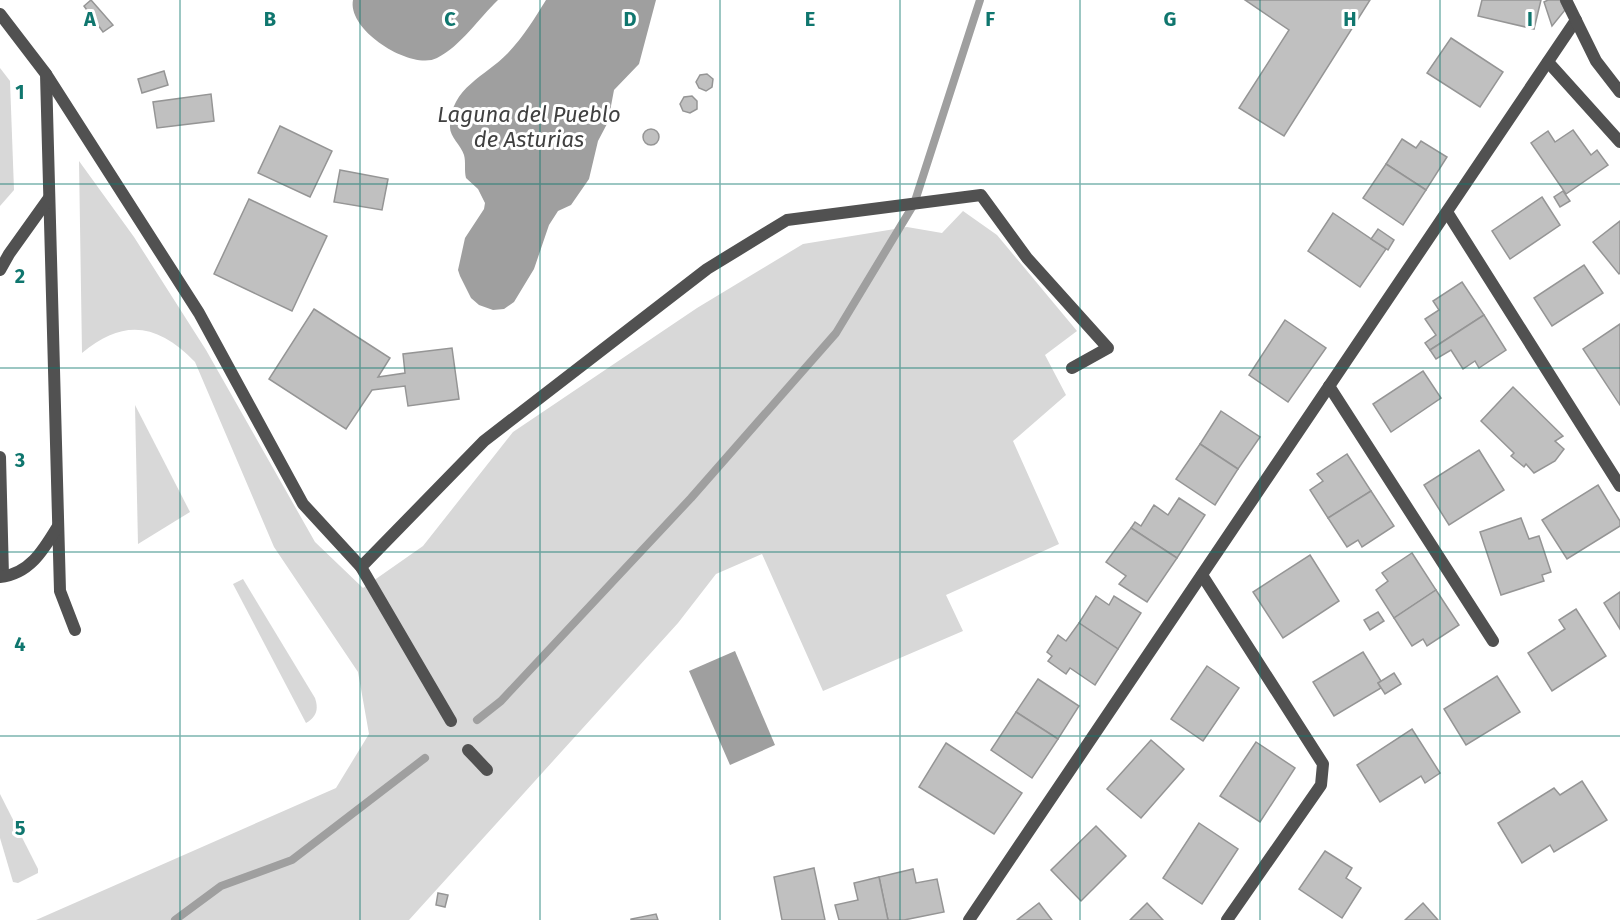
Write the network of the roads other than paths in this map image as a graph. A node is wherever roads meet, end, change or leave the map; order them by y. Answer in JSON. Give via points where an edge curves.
{"nodes":[{"id":1,"x":1566,"y":0,"type":"edge"},
{"id":2,"x":0,"y":15,"type":"edge"},
{"id":3,"x":1576,"y":20,"type":"junction"},
{"id":4,"x":1548,"y":62,"type":"junction"},
{"id":5,"x":46,"y":74,"type":"junction"},
{"id":6,"x":1620,"y":92,"type":"edge"},
{"id":7,"x":1620,"y":142,"type":"edge"},
{"id":8,"x":50,"y":198,"type":"junction"},
{"id":9,"x":1447,"y":212,"type":"junction"},
{"id":10,"x":0,"y":270,"type":"edge"},
{"id":11,"x":1072,"y":368,"type":"dead end"},
{"id":12,"x":1329,"y":386,"type":"junction"},
{"id":13,"x":0,"y":457,"type":"edge"},
{"id":14,"x":1620,"y":486,"type":"edge"},
{"id":15,"x":58,"y":526,"type":"junction"},
{"id":16,"x":361,"y":567,"type":"junction"},
{"id":17,"x":1202,"y":575,"type":"junction"},
{"id":18,"x":4,"y":576,"type":"edge"},
{"id":19,"x":75,"y":630,"type":"dead end"},
{"id":20,"x":1493,"y":641,"type":"dead end"},
{"id":21,"x":451,"y":721,"type":"dead end"},
{"id":22,"x":468,"y":750,"type":"dead end"},
{"id":23,"x":487,"y":770,"type":"dead end"},
{"id":24,"x":969,"y":920,"type":"edge"},
{"id":25,"x":1227,"y":920,"type":"edge"}],
"edges":[{"from":1,"to":3,"type":"street"},
{"from":2,"to":5,"type":"street"},
{"from":3,"to":4,"type":"street"},
{"from":3,"to":6,"type":"street","via":[[1596,61]]},
{"from":4,"to":7,"type":"street"},
{"from":4,"to":9,"type":"street"},
{"from":5,"to":8,"type":"street"},
{"from":5,"to":16,"type":"street","via":[[199,313],[303,504]]},
{"from":8,"to":10,"type":"street"},
{"from":8,"to":15,"type":"street"},
{"from":9,"to":12,"type":"street"},
{"from":9,"to":14,"type":"street"},
{"from":11,"to":16,"type":"street","via":[[1108,348],[1027,258],[981,195],[787,220],[707,269],[484,441]]},
{"from":12,"to":17,"type":"street"},
{"from":12,"to":20,"type":"street"},
{"from":13,"to":18,"type":"street"},
{"from":15,"to":18,"type":"street","via":[[39,558]]},
{"from":15,"to":19,"type":"street","via":[[60,591]]},
{"from":16,"to":21,"type":"street"},
{"from":17,"to":24,"type":"street"},
{"from":17,"to":25,"type":"street","via":[[1323,764],[1321,785]]},
{"from":22,"to":23,"type":"street"}]}
